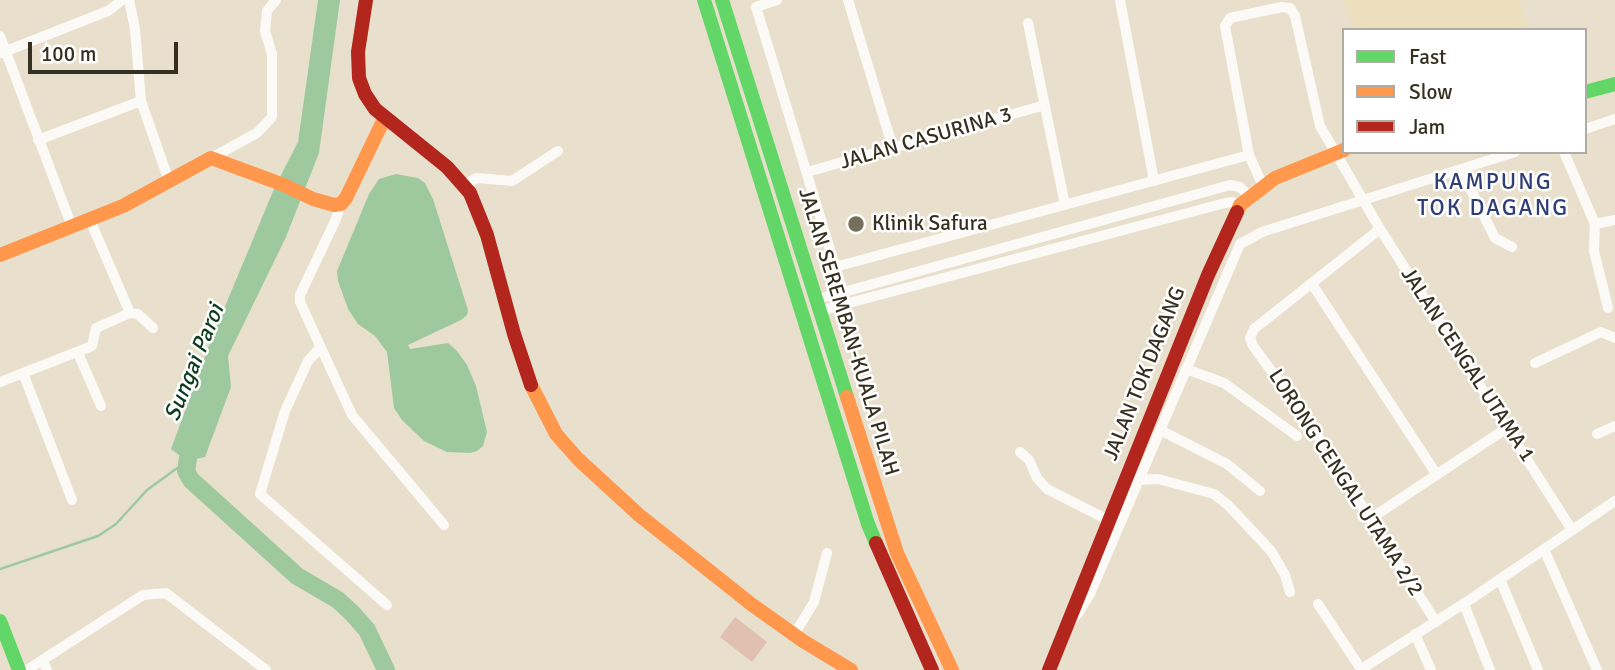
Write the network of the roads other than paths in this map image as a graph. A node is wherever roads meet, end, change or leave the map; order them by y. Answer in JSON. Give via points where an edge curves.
{"nodes":[{"id":1,"x":122,"y":0,"type":"edge"},
{"id":2,"x":129,"y":0,"type":"edge"},
{"id":3,"x":276,"y":0,"type":"edge"},
{"id":4,"x":366,"y":0,"type":"edge"},
{"id":5,"x":704,"y":0,"type":"edge"},
{"id":6,"x":722,"y":0,"type":"edge"},
{"id":7,"x":777,"y":0,"type":"edge"},
{"id":8,"x":848,"y":0,"type":"edge"},
{"id":9,"x":1120,"y":0,"type":"edge"},
{"id":10,"x":1028,"y":23,"type":"dead end"},
{"id":11,"x":0,"y":36,"type":"edge"},
{"id":12,"x":3,"y":52,"type":"edge"},
{"id":13,"x":1615,"y":83,"type":"edge"},
{"id":14,"x":1587,"y":91,"type":"edge"},
{"id":15,"x":141,"y":101,"type":"junction"},
{"id":16,"x":1045,"y":105,"type":"junction"},
{"id":17,"x":385,"y":117,"type":"junction"},
{"id":18,"x":1615,"y":119,"type":"edge"},
{"id":19,"x":1587,"y":128,"type":"edge"},
{"id":20,"x":38,"y":140,"type":"junction"},
{"id":21,"x":893,"y":148,"type":"junction"},
{"id":22,"x":558,"y":150,"type":"dead end"},
{"id":23,"x":1339,"y":151,"type":"edge"},
{"id":24,"x":1509,"y":154,"type":"edge"},
{"id":25,"x":1565,"y":154,"type":"edge"},
{"id":26,"x":1249,"y":155,"type":"junction"},
{"id":27,"x":211,"y":158,"type":"junction"},
{"id":28,"x":1461,"y":170,"type":"junction"},
{"id":29,"x":807,"y":172,"type":"junction"},
{"id":30,"x":169,"y":181,"type":"junction"},
{"id":31,"x":1154,"y":181,"type":"junction"},
{"id":32,"x":464,"y":185,"type":"junction"},
{"id":33,"x":1264,"y":186,"type":"junction"},
{"id":34,"x":1244,"y":200,"type":"junction"},
{"id":35,"x":1363,"y":200,"type":"junction"},
{"id":36,"x":341,"y":204,"type":"junction"},
{"id":37,"x":1065,"y":205,"type":"junction"},
{"id":38,"x":90,"y":220,"type":"junction"},
{"id":39,"x":1615,"y":220,"type":"edge"},
{"id":40,"x":1595,"y":224,"type":"junction"},
{"id":41,"x":72,"y":227,"type":"junction"},
{"id":42,"x":1380,"y":229,"type":"junction"},
{"id":43,"x":1512,"y":247,"type":"dead end"},
{"id":44,"x":0,"y":255,"type":"edge"},
{"id":45,"x":835,"y":267,"type":"junction"},
{"id":46,"x":1312,"y":284,"type":"junction"},
{"id":47,"x":843,"y":292,"type":"junction"},
{"id":48,"x":817,"y":306,"type":"junction"},
{"id":49,"x":1608,"y":308,"type":"dead end"},
{"id":50,"x":130,"y":313,"type":"junction"},
{"id":51,"x":153,"y":328,"type":"dead end"},
{"id":52,"x":1615,"y":338,"type":"edge"},
{"id":53,"x":321,"y":347,"type":"junction"},
{"id":54,"x":78,"y":353,"type":"junction"},
{"id":55,"x":1535,"y":363,"type":"dead end"},
{"id":56,"x":1186,"y":369,"type":"junction"},
{"id":57,"x":23,"y":373,"type":"junction"},
{"id":58,"x":0,"y":382,"type":"edge"},
{"id":59,"x":101,"y":406,"type":"dead end"},
{"id":60,"x":1615,"y":426,"type":"edge"},
{"id":61,"x":1507,"y":428,"type":"junction"},
{"id":62,"x":1160,"y":430,"type":"junction"},
{"id":63,"x":1597,"y":434,"type":"dead end"},
{"id":64,"x":1297,"y":436,"type":"dead end"},
{"id":65,"x":1020,"y":452,"type":"dead end"},
{"id":66,"x":1437,"y":475,"type":"junction"},
{"id":67,"x":1139,"y":480,"type":"junction"},
{"id":68,"x":1260,"y":491,"type":"dead end"},
{"id":69,"x":72,"y":500,"type":"dead end"},
{"id":70,"x":1615,"y":501,"type":"edge"},
{"id":71,"x":1370,"y":519,"type":"junction"},
{"id":72,"x":1108,"y":520,"type":"junction"},
{"id":73,"x":444,"y":525,"type":"dead end"},
{"id":74,"x":1572,"y":530,"type":"junction"},
{"id":75,"x":1544,"y":549,"type":"junction"},
{"id":76,"x":827,"y":553,"type":"dead end"},
{"id":77,"x":1500,"y":579,"type":"junction"},
{"id":78,"x":1290,"y":592,"type":"dead end"},
{"id":79,"x":1318,"y":604,"type":"dead end"},
{"id":80,"x":1464,"y":604,"type":"junction"},
{"id":81,"x":387,"y":605,"type":"dead end"},
{"id":82,"x":0,"y":621,"type":"edge"},
{"id":83,"x":1436,"y":622,"type":"junction"},
{"id":84,"x":1067,"y":624,"type":"junction"},
{"id":85,"x":1415,"y":634,"type":"junction"},
{"id":86,"x":794,"y":635,"type":"junction"},
{"id":87,"x":1376,"y":659,"type":"junction"},
{"id":88,"x":44,"y":665,"type":"edge"},
{"id":89,"x":19,"y":670,"type":"edge"},
{"id":90,"x":27,"y":670,"type":"edge"},
{"id":91,"x":266,"y":670,"type":"edge"},
{"id":92,"x":851,"y":670,"type":"edge"},
{"id":93,"x":932,"y":670,"type":"edge"},
{"id":94,"x":952,"y":670,"type":"edge"},
{"id":95,"x":1049,"y":670,"type":"edge"},
{"id":96,"x":1360,"y":670,"type":"edge"},
{"id":97,"x":1381,"y":670,"type":"edge"},
{"id":98,"x":1431,"y":670,"type":"edge"},
{"id":99,"x":1490,"y":670,"type":"edge"},
{"id":100,"x":1538,"y":670,"type":"edge"},
{"id":101,"x":1597,"y":670,"type":"edge"}],
"edges":[{"from":1,"to":12,"type":"street","via":[[108,11]]},
{"from":2,"to":15,"type":"street"},
{"from":3,"to":27,"type":"street","via":[[267,11],[265,31],[272,54],[272,117],[257,132]]},
{"from":4,"to":17,"type":"main road","via":[[359,78],[365,94]]},
{"from":5,"to":93,"type":"main road","name":"JALAN SEREMBAN-KUALA PILAH","via":[[869,524]]},
{"from":6,"to":48,"type":"main road","name":"JALAN SEREMBAN-KUALA PILAH"},
{"from":7,"to":29,"type":"street","via":[[756,7]]},
{"from":8,"to":21,"type":"street"},
{"from":9,"to":31,"type":"street"},
{"from":10,"to":16,"type":"street"},
{"from":11,"to":12,"type":"street"},
{"from":12,"to":20,"type":"street"},
{"from":13,"to":14,"type":"main road"},
{"from":15,"to":20,"type":"street"},
{"from":15,"to":30,"type":"street"},
{"from":16,"to":21,"type":"street","name":"JALAN CASURINA 3"},
{"from":16,"to":37,"type":"street"},
{"from":17,"to":32,"type":"main road"},
{"from":17,"to":36,"type":"main road"},
{"from":18,"to":19,"type":"street"},
{"from":20,"to":41,"type":"street"},
{"from":21,"to":29,"type":"street","name":"JALAN CASURINA 3"},
{"from":22,"to":32,"type":"street","via":[[512,181],[477,178]]},
{"from":23,"to":26,"type":"street","name":"JALAN CENGAL UTAMA 1","via":[[1320,126],[1295,16],[1290,8],[1282,7],[1226,21]]},
{"from":23,"to":33,"type":"main road"},
{"from":23,"to":35,"type":"street","name":"JALAN CENGAL UTAMA 1"},
{"from":24,"to":28,"type":"street"},
{"from":25,"to":40,"type":"street"},
{"from":26,"to":31,"type":"street"},
{"from":26,"to":33,"type":"street"},
{"from":27,"to":30,"type":"main road"},
{"from":27,"to":36,"type":"main road","via":[[313,199]]},
{"from":28,"to":35,"type":"street"},
{"from":28,"to":43,"type":"street","via":[[1495,238]]},
{"from":29,"to":45,"type":"street"},
{"from":30,"to":38,"type":"main road"},
{"from":31,"to":37,"type":"street"},
{"from":32,"to":86,"type":"main road","via":[[487,235],[532,387],[556,434],[639,515]]},
{"from":33,"to":34,"type":"main road"},
{"from":34,"to":47,"type":"street","via":[[1241,187],[1230,185]]},
{"from":34,"to":48,"type":"street"},
{"from":34,"to":72,"type":"main road","name":"JALAN TOK DAGANG","via":[[1213,262]]},
{"from":35,"to":42,"type":"street","name":"JALAN CENGAL UTAMA 1"},
{"from":35,"to":56,"type":"street","via":[[1262,232],[1240,244]]},
{"from":36,"to":53,"type":"street","via":[[300,295]]},
{"from":37,"to":45,"type":"street"},
{"from":38,"to":41,"type":"main road"},
{"from":38,"to":50,"type":"street"},
{"from":39,"to":40,"type":"street"},
{"from":40,"to":49,"type":"street","via":[[1594,251]]},
{"from":41,"to":44,"type":"main road"},
{"from":42,"to":46,"type":"street"},
{"from":42,"to":61,"type":"street","name":"JALAN CENGAL UTAMA 1"},
{"from":45,"to":47,"type":"street"},
{"from":46,"to":66,"type":"street"},
{"from":46,"to":71,"type":"street","name":"LORONG CENGAL UTAMA 2/2","via":[[1254,329],[1250,338]]},
{"from":47,"to":48,"type":"street"},
{"from":48,"to":94,"type":"main road","name":"JALAN SEREMBAN-KUALA PILAH","via":[[897,553]]},
{"from":50,"to":51,"type":"street","via":[[138,314]]},
{"from":50,"to":54,"type":"street","via":[[96,328],[92,346]]},
{"from":52,"to":55,"type":"street","via":[[1601,332]]},
{"from":53,"to":73,"type":"street","via":[[352,415]]},
{"from":53,"to":81,"type":"street","via":[[308,361],[285,411],[260,494]]},
{"from":54,"to":57,"type":"street"},
{"from":54,"to":59,"type":"street"},
{"from":56,"to":62,"type":"street"},
{"from":56,"to":64,"type":"street","via":[[1224,383]]},
{"from":57,"to":58,"type":"street"},
{"from":57,"to":69,"type":"street"},
{"from":60,"to":63,"type":"street"},
{"from":61,"to":66,"type":"street"},
{"from":61,"to":74,"type":"street","name":"JALAN CENGAL UTAMA 1"},
{"from":62,"to":67,"type":"street"},
{"from":62,"to":68,"type":"street","via":[[1227,464]]},
{"from":65,"to":72,"type":"street","via":[[1047,489]]},
{"from":66,"to":71,"type":"street"},
{"from":67,"to":78,"type":"street","via":[[1158,479],[1214,494],[1271,551]]},
{"from":67,"to":84,"type":"street","via":[[1090,594]]},
{"from":70,"to":74,"type":"street"},
{"from":71,"to":83,"type":"street","name":"LORONG CENGAL UTAMA 2/2"},
{"from":72,"to":84,"type":"main road","name":"JALAN TOK DAGANG"},
{"from":74,"to":75,"type":"street"},
{"from":75,"to":77,"type":"street"},
{"from":75,"to":101,"type":"street"},
{"from":76,"to":86,"type":"street","via":[[814,602]]},
{"from":77,"to":80,"type":"street"},
{"from":77,"to":100,"type":"street"},
{"from":79,"to":96,"type":"street"},
{"from":80,"to":83,"type":"street"},
{"from":80,"to":99,"type":"street"},
{"from":82,"to":89,"type":"main road"},
{"from":83,"to":85,"type":"street"},
{"from":84,"to":95,"type":"main road","name":"JALAN TOK DAGANG"},
{"from":85,"to":87,"type":"street"},
{"from":85,"to":98,"type":"street"},
{"from":86,"to":92,"type":"main road"},
{"from":87,"to":96,"type":"street"},
{"from":87,"to":97,"type":"street"},
{"from":88,"to":90,"type":"street"},
{"from":88,"to":91,"type":"street","via":[[143,595],[166,593]]}]}
